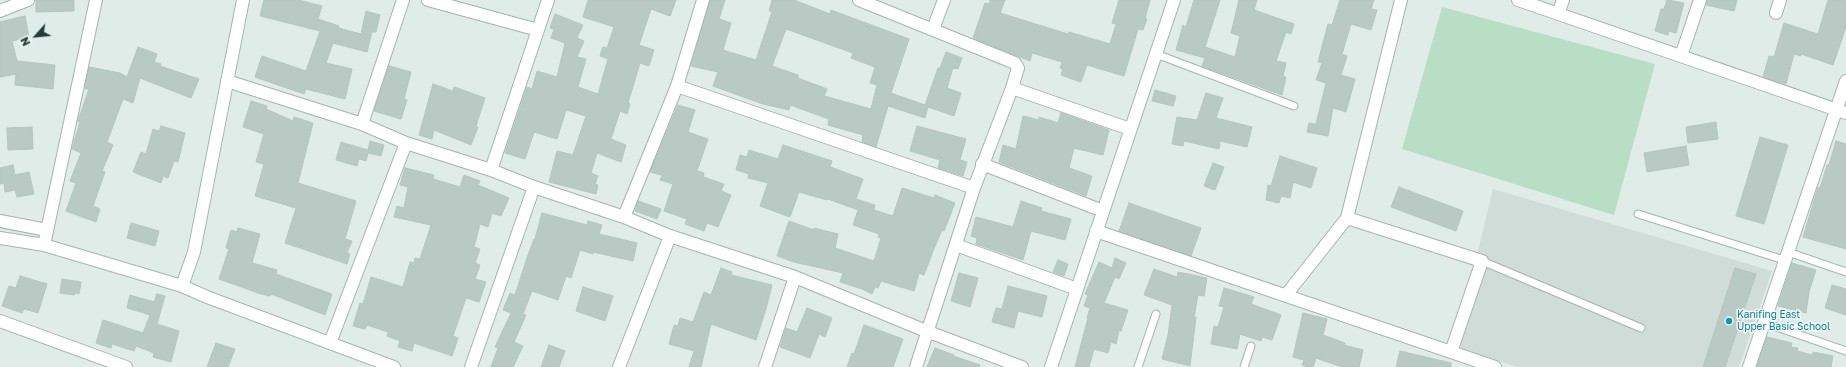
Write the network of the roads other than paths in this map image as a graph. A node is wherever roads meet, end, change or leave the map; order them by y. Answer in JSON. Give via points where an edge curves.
{"nodes":[{"id":1,"x":28,"y":0,"type":"edge"},
{"id":2,"x":96,"y":0,"type":"edge"},
{"id":3,"x":243,"y":0,"type":"edge"},
{"id":4,"x":403,"y":0,"type":"edge"},
{"id":5,"x":428,"y":0,"type":"edge"},
{"id":6,"x":548,"y":0,"type":"edge"},
{"id":7,"x":703,"y":0,"type":"edge"},
{"id":8,"x":860,"y":0,"type":"edge"},
{"id":9,"x":944,"y":0,"type":"edge"},
{"id":10,"x":1174,"y":0,"type":"edge"},
{"id":11,"x":1401,"y":0,"type":"edge"},
{"id":12,"x":1518,"y":0,"type":"edge"},
{"id":13,"x":1563,"y":0,"type":"edge"},
{"id":14,"x":1700,"y":0,"type":"edge"},
{"id":15,"x":1780,"y":0,"type":"edge"},
{"id":16,"x":0,"y":11,"type":"edge"},
{"id":17,"x":1776,"y":13,"type":"dead end"},
{"id":18,"x":1558,"y":14,"type":"junction"},
{"id":19,"x":933,"y":29,"type":"junction"},
{"id":20,"x":538,"y":30,"type":"junction"},
{"id":21,"x":1156,"y":54,"type":"junction"},
{"id":22,"x":1681,"y":56,"type":"junction"},
{"id":23,"x":227,"y":81,"type":"junction"},
{"id":24,"x":1846,"y":82,"type":"edge"},
{"id":25,"x":677,"y":86,"type":"junction"},
{"id":26,"x":1012,"y":88,"type":"junction"},
{"id":27,"x":1294,"y":106,"type":"dead end"},
{"id":28,"x":1841,"y":112,"type":"edge"},
{"id":29,"x":362,"y":124,"type":"junction"},
{"id":30,"x":1130,"y":129,"type":"junction"},
{"id":31,"x":406,"y":142,"type":"junction"},
{"id":32,"x":982,"y":164,"type":"junction"},
{"id":33,"x":491,"y":170,"type":"junction"},
{"id":34,"x":534,"y":187,"type":"junction"},
{"id":35,"x":974,"y":188,"type":"junction"},
{"id":36,"x":1103,"y":211,"type":"junction"},
{"id":37,"x":1638,"y":214,"type":"dead end"},
{"id":38,"x":624,"y":217,"type":"junction"},
{"id":39,"x":1347,"y":218,"type":"junction"},
{"id":40,"x":0,"y":220,"type":"edge"},
{"id":41,"x":47,"y":230,"type":"junction"},
{"id":42,"x":1096,"y":231,"type":"junction"},
{"id":43,"x":670,"y":236,"type":"junction"},
{"id":44,"x":0,"y":238,"type":"edge"},
{"id":45,"x":44,"y":245,"type":"junction"},
{"id":46,"x":956,"y":245,"type":"junction"},
{"id":47,"x":1786,"y":256,"type":"junction"},
{"id":48,"x":1482,"y":261,"type":"junction"},
{"id":49,"x":1846,"y":272,"type":"edge"},
{"id":50,"x":795,"y":277,"type":"junction"},
{"id":51,"x":182,"y":286,"type":"junction"},
{"id":52,"x":1077,"y":289,"type":"junction"},
{"id":53,"x":1286,"y":295,"type":"junction"},
{"id":54,"x":1156,"y":314,"type":"dead end"},
{"id":55,"x":0,"y":321,"type":"edge"},
{"id":56,"x":1765,"y":323,"type":"junction"},
{"id":57,"x":1641,"y":328,"type":"dead end"},
{"id":58,"x":926,"y":331,"type":"junction"},
{"id":59,"x":330,"y":343,"type":"junction"},
{"id":60,"x":1251,"y":346,"type":"dead end"},
{"id":61,"x":1451,"y":352,"type":"junction"},
{"id":62,"x":1846,"y":352,"type":"edge"},
{"id":63,"x":126,"y":367,"type":"edge"},
{"id":64,"x":392,"y":367,"type":"edge"},
{"id":65,"x":471,"y":367,"type":"edge"},
{"id":66,"x":619,"y":367,"type":"edge"},
{"id":67,"x":765,"y":367,"type":"edge"},
{"id":68,"x":916,"y":367,"type":"edge"},
{"id":69,"x":1022,"y":367,"type":"edge"},
{"id":70,"x":1051,"y":367,"type":"edge"},
{"id":71,"x":1138,"y":367,"type":"edge"},
{"id":72,"x":1244,"y":367,"type":"edge"},
{"id":73,"x":1495,"y":367,"type":"edge"},
{"id":74,"x":1749,"y":367,"type":"edge"}],
"edges":[{"from":1,"to":16,"type":"street"},
{"from":2,"to":41,"type":"street"},
{"from":3,"to":23,"type":"street"},
{"from":4,"to":29,"type":"street"},
{"from":5,"to":20,"type":"street"},
{"from":6,"to":20,"type":"street"},
{"from":7,"to":25,"type":"street"},
{"from":8,"to":19,"type":"street"},
{"from":9,"to":19,"type":"street"},
{"from":10,"to":21,"type":"street"},
{"from":11,"to":39,"type":"street"},
{"from":12,"to":18,"type":"street"},
{"from":13,"to":18,"type":"street"},
{"from":14,"to":22,"type":"street"},
{"from":15,"to":17,"type":"street"},
{"from":18,"to":22,"type":"street"},
{"from":19,"to":26,"type":"street","via":[[1015,63],[1018,71]]},
{"from":20,"to":33,"type":"street"},
{"from":21,"to":27,"type":"lane"},
{"from":21,"to":30,"type":"street"},
{"from":22,"to":28,"type":"street"},
{"from":23,"to":29,"type":"street"},
{"from":23,"to":51,"type":"street","via":[[194,252]]},
{"from":24,"to":28,"type":"street"},
{"from":25,"to":35,"type":"street"},
{"from":25,"to":38,"type":"street"},
{"from":26,"to":30,"type":"street"},
{"from":26,"to":32,"type":"street"},
{"from":28,"to":47,"type":"street"},
{"from":29,"to":31,"type":"street"},
{"from":30,"to":36,"type":"street"},
{"from":31,"to":33,"type":"street"},
{"from":31,"to":59,"type":"street"},
{"from":32,"to":35,"type":"street"},
{"from":32,"to":36,"type":"street"},
{"from":33,"to":34,"type":"street"},
{"from":34,"to":38,"type":"street"},
{"from":34,"to":65,"type":"street"},
{"from":35,"to":46,"type":"street"},
{"from":36,"to":42,"type":"street"},
{"from":37,"to":47,"type":"lane"},
{"from":38,"to":43,"type":"street"},
{"from":39,"to":48,"type":"street"},
{"from":39,"to":53,"type":"street"},
{"from":40,"to":41,"type":"street"},
{"from":41,"to":45,"type":"street"},
{"from":42,"to":52,"type":"street"},
{"from":42,"to":53,"type":"street"},
{"from":43,"to":50,"type":"street"},
{"from":43,"to":66,"type":"street"},
{"from":44,"to":45,"type":"street"},
{"from":45,"to":51,"type":"street"},
{"from":46,"to":52,"type":"street"},
{"from":46,"to":58,"type":"street"},
{"from":47,"to":49,"type":"lane"},
{"from":47,"to":56,"type":"street"},
{"from":48,"to":57,"type":"lane"},
{"from":48,"to":61,"type":"street"},
{"from":50,"to":58,"type":"street"},
{"from":50,"to":67,"type":"street"},
{"from":51,"to":59,"type":"street"},
{"from":52,"to":70,"type":"street"},
{"from":53,"to":61,"type":"street"},
{"from":54,"to":71,"type":"lane"},
{"from":55,"to":63,"type":"street"},
{"from":56,"to":62,"type":"lane"},
{"from":56,"to":74,"type":"street"},
{"from":58,"to":68,"type":"street"},
{"from":58,"to":69,"type":"street"},
{"from":59,"to":64,"type":"street"},
{"from":60,"to":72,"type":"lane"},
{"from":61,"to":73,"type":"street"}]}
